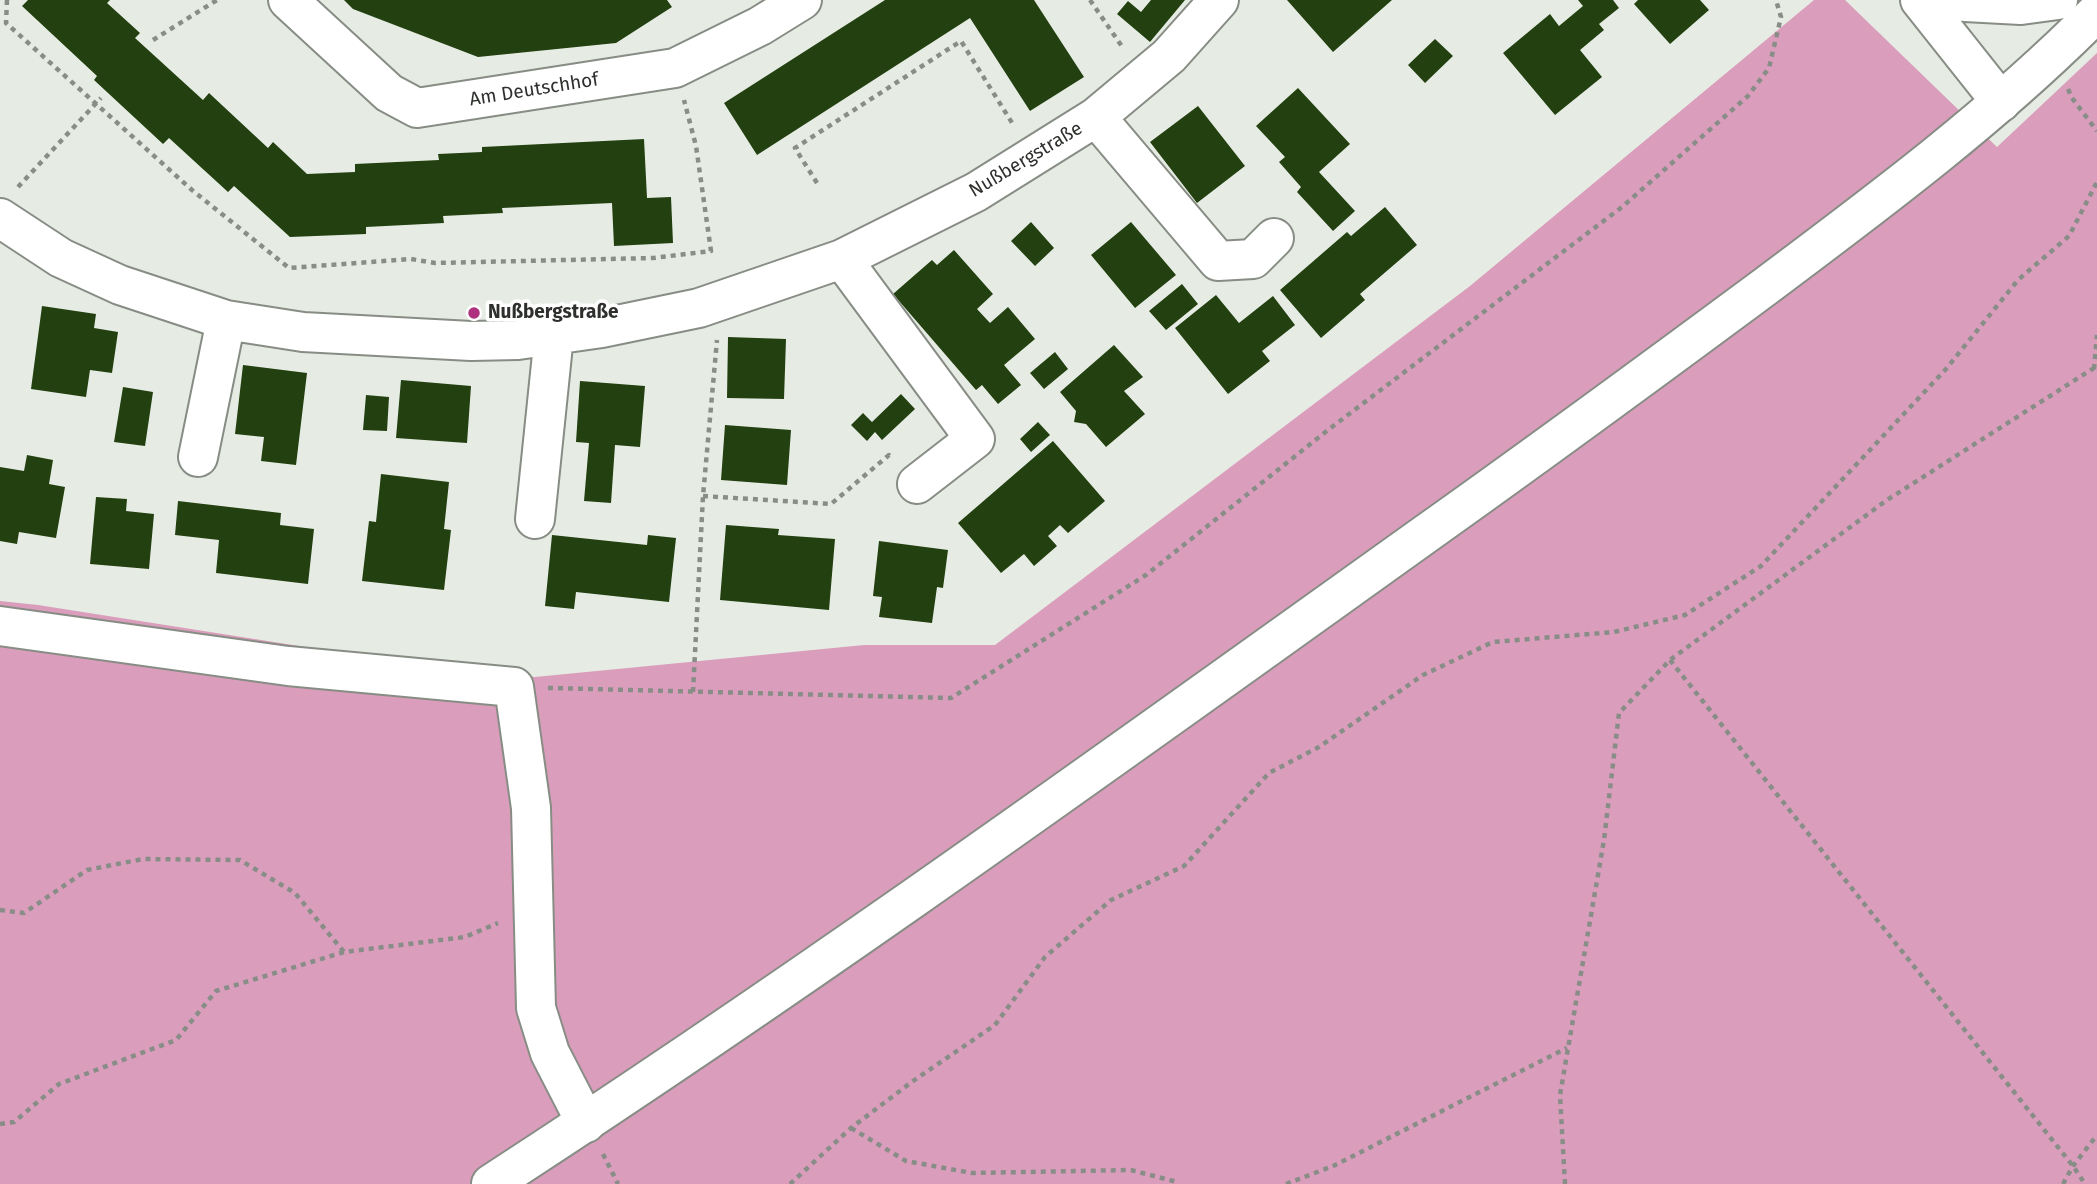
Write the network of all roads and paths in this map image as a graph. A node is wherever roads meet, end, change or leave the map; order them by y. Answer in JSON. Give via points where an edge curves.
{"nodes":[{"id":1,"x":7,"y":0,"type":"edge"},
{"id":2,"x":217,"y":0,"type":"edge"},
{"id":3,"x":288,"y":0,"type":"edge"},
{"id":4,"x":802,"y":0,"type":"edge"},
{"id":5,"x":1090,"y":0,"type":"edge"},
{"id":6,"x":1219,"y":0,"type":"edge"},
{"id":7,"x":1776,"y":0,"type":"edge"},
{"id":8,"x":1920,"y":0,"type":"edge"},
{"id":9,"x":1961,"y":0,"type":"edge"},
{"id":10,"x":2058,"y":0,"type":"edge"},
{"id":11,"x":2097,"y":12,"type":"edge"},
{"id":12,"x":153,"y":40,"type":"dead end"},
{"id":13,"x":676,"y":68,"type":"junction"},
{"id":14,"x":1144,"y":79,"type":"junction"},
{"id":15,"x":101,"y":98,"type":"dead end"},
{"id":16,"x":2072,"y":98,"type":"dead end"},
{"id":17,"x":2001,"y":102,"type":"junction"},
{"id":18,"x":96,"y":103,"type":"junction"},
{"id":19,"x":1096,"y":117,"type":"junction"},
{"id":20,"x":2097,"y":131,"type":"edge"},
{"id":21,"x":1033,"y":157,"type":"junction"},
{"id":22,"x":2097,"y":182,"type":"edge"},
{"id":23,"x":817,"y":183,"type":"dead end"},
{"id":24,"x":5,"y":208,"type":"edge"},
{"id":25,"x":1274,"y":239,"type":"dead end"},
{"id":26,"x":842,"y":259,"type":"junction"},
{"id":27,"x":720,"y":300,"type":"junction"},
{"id":28,"x":226,"y":320,"type":"junction"},
{"id":29,"x":554,"y":335,"type":"junction"},
{"id":30,"x":2097,"y":335,"type":"edge"},
{"id":31,"x":2096,"y":368,"type":"edge"},
{"id":32,"x":198,"y":457,"type":"dead end"},
{"id":33,"x":917,"y":484,"type":"joint"},
{"id":34,"x":703,"y":496,"type":"junction"},
{"id":35,"x":535,"y":519,"type":"dead end"},
{"id":36,"x":0,"y":625,"type":"edge"},
{"id":37,"x":1670,"y":660,"type":"junction"},
{"id":38,"x":514,"y":687,"type":"junction"},
{"id":39,"x":693,"y":692,"type":"junction"},
{"id":40,"x":534,"y":908,"type":"junction"},
{"id":41,"x":0,"y":910,"type":"edge"},
{"id":42,"x":344,"y":952,"type":"junction"},
{"id":43,"x":1568,"y":1048,"type":"junction"},
{"id":44,"x":586,"y":1123,"type":"junction"},
{"id":45,"x":0,"y":1124,"type":"edge"},
{"id":46,"x":851,"y":1128,"type":"junction"},
{"id":47,"x":2097,"y":1135,"type":"edge"},
{"id":48,"x":2073,"y":1166,"type":"junction"},
{"id":49,"x":491,"y":1184,"type":"edge"},
{"id":50,"x":790,"y":1184,"type":"edge"},
{"id":51,"x":1178,"y":1184,"type":"edge"},
{"id":52,"x":1286,"y":1184,"type":"edge"},
{"id":53,"x":1565,"y":1184,"type":"edge"},
{"id":54,"x":2063,"y":1184,"type":"edge"},
{"id":55,"x":2085,"y":1184,"type":"edge"}],
"edges":[{"from":1,"to":18,"type":"path","via":[[6,23]]},
{"from":2,"to":12,"type":"path"},
{"from":3,"to":13,"type":"street","name":"Am Deutschhof","via":[[390,93],[417,108]]},
{"from":4,"to":13,"type":"street","name":"Am Deutschhof"},
{"from":5,"to":14,"type":"path"},
{"from":6,"to":14,"type":"street","name":"Nußbergstraße"},
{"from":7,"to":39,"type":"path","via":[[1781,17],[1769,68],[1748,96],[1622,208],[1328,430],[1146,575],[951,698]]},
{"from":8,"to":17,"type":"street"},
{"from":9,"to":10,"type":"street","via":[[2021,5]]},
{"from":11,"to":17,"type":"street"},
{"from":13,"to":18,"type":"path","via":[[696,146],[711,251],[653,258],[435,263],[411,259],[289,268],[192,190]]},
{"from":14,"to":19,"type":"street","name":"Nußbergstraße"},
{"from":15,"to":18,"type":"path"},
{"from":16,"to":20,"type":"path"},
{"from":17,"to":44,"type":"street","via":[[1858,217],[1500,481],[875,926]]},
{"from":18,"to":24,"type":"path"},
{"from":19,"to":21,"type":"street","name":"Nußbergstraße"},
{"from":19,"to":25,"type":"street","name":"Nußbergstraße","via":[[1218,261],[1253,258]]},
{"from":21,"to":23,"type":"path","via":[[961,41],[794,148]]},
{"from":21,"to":26,"type":"street","name":"Nußbergstraße","via":[[976,192]]},
{"from":22,"to":46,"type":"path","via":[[2069,236],[2018,280],[1946,369],[1761,566],[1685,615],[1614,632],[1493,642],[1423,675],[1319,747],[1269,773],[1184,866],[1111,900],[1045,957],[995,1025]]},
{"from":24,"to":28,"type":"street","name":"Nußbergstraße","via":[[61,258],[120,285]]},
{"from":26,"to":27,"type":"street","name":"Nußbergstraße"},
{"from":26,"to":33,"type":"street","via":[[975,439]]},
{"from":27,"to":29,"type":"street","name":"Nußbergstraße"},
{"from":27,"to":34,"type":"path"},
{"from":28,"to":29,"type":"street","name":"Nußbergstraße","via":[[396,339],[506,340]]},
{"from":28,"to":32,"type":"street"},
{"from":29,"to":35,"type":"street"},
{"from":30,"to":31,"type":"path"},
{"from":31,"to":37,"type":"path","via":[[1887,500]]},
{"from":33,"to":34,"type":"path","via":[[889,455],[831,504]]},
{"from":34,"to":39,"type":"path"},
{"from":36,"to":38,"type":"street","via":[[288,666]]},
{"from":37,"to":43,"type":"path","via":[[1619,713],[1604,840]]},
{"from":37,"to":48,"type":"path"},
{"from":38,"to":39,"type":"path"},
{"from":38,"to":40,"type":"street","via":[[531,808]]},
{"from":40,"to":42,"type":"path","via":[[465,937]]},
{"from":40,"to":44,"type":"street","via":[[536,1008],[550,1053]]},
{"from":41,"to":42,"type":"path","via":[[24,914],[87,870],[143,859],[240,860],[295,893]]},
{"from":42,"to":45,"type":"path","via":[[216,992],[176,1040],[59,1084],[13,1122]]},
{"from":43,"to":52,"type":"path","via":[[1333,1166]]},
{"from":43,"to":53,"type":"path","via":[[1560,1095]]},
{"from":44,"to":49,"type":"street"},
{"from":46,"to":50,"type":"path"},
{"from":46,"to":51,"type":"path","via":[[906,1161],[971,1173],[1131,1170]]},
{"from":47,"to":48,"type":"path"},
{"from":48,"to":54,"type":"path"},
{"from":48,"to":55,"type":"path"}]}
